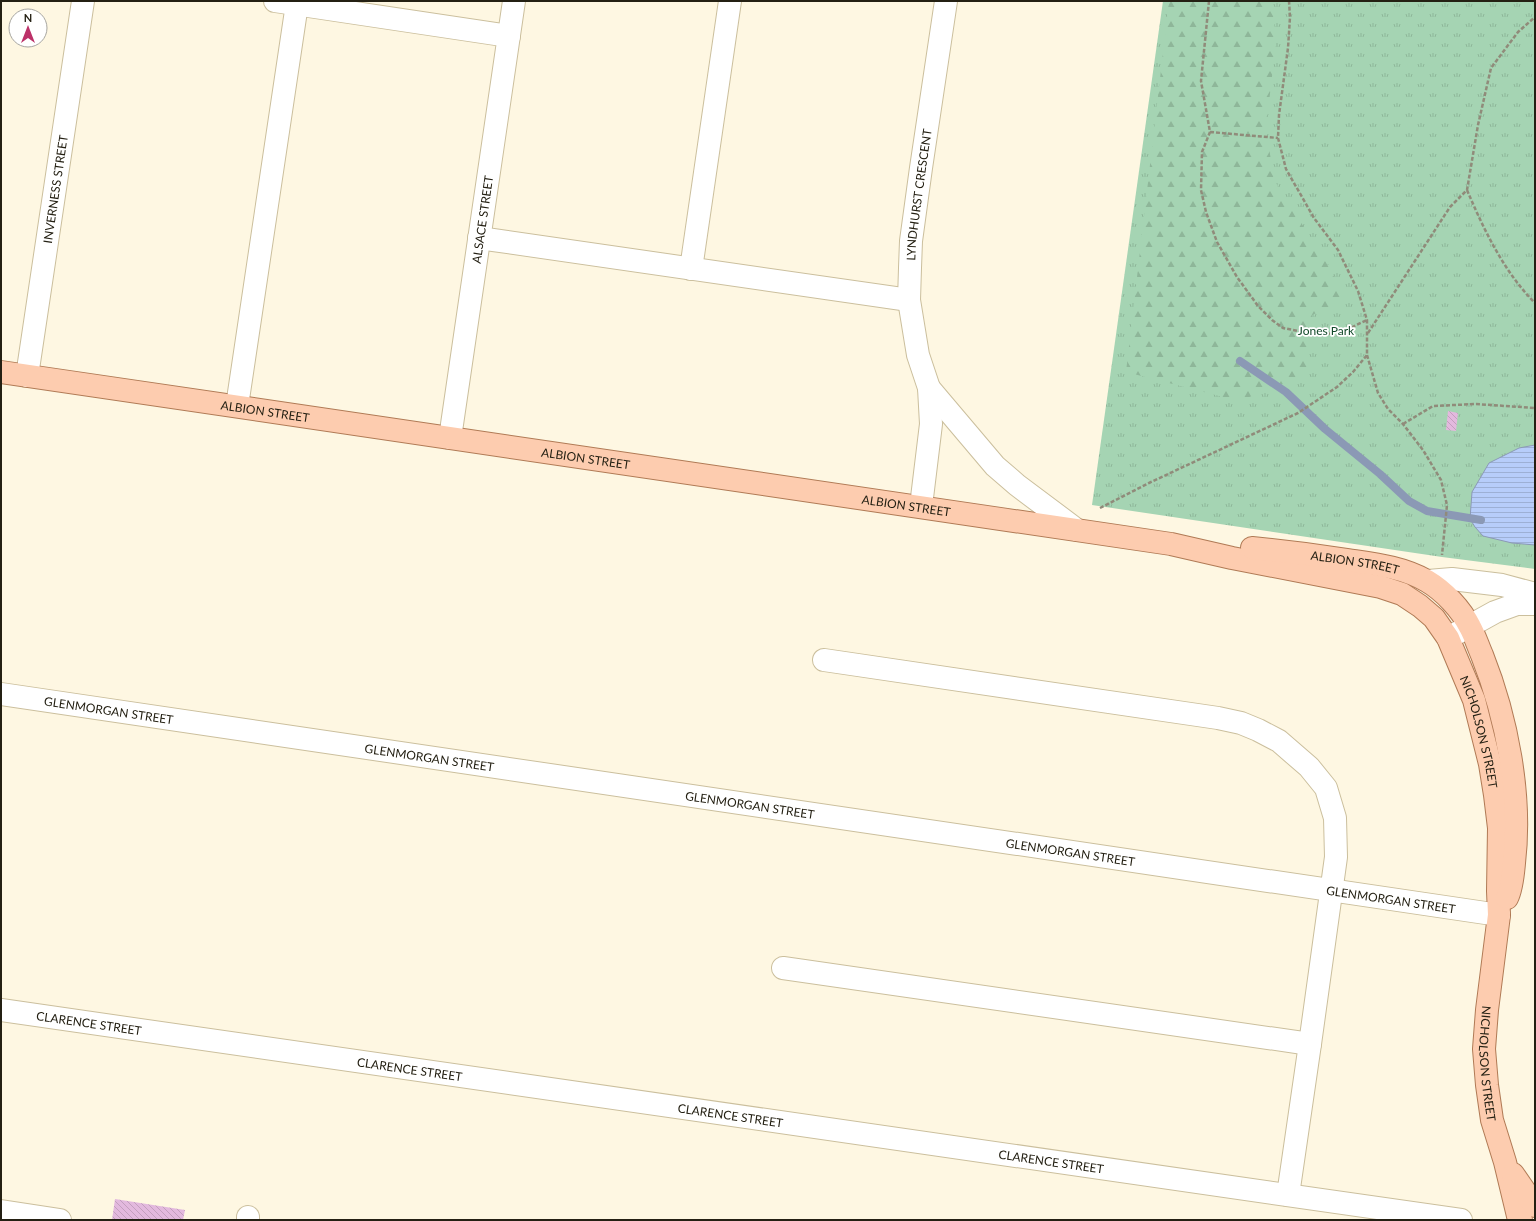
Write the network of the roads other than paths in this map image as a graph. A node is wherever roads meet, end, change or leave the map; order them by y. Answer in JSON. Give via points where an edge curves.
{"nodes":[{"id":1,"x":83,"y":1,"type":"edge"},
{"id":2,"x":275,"y":1,"type":"edge"},
{"id":3,"x":514,"y":1,"type":"edge"},
{"id":4,"x":730,"y":1,"type":"edge"},
{"id":5,"x":946,"y":1,"type":"edge"},
{"id":6,"x":297,"y":4,"type":"junction"},
{"id":7,"x":509,"y":36,"type":"junction"},
{"id":8,"x":479,"y":238,"type":"junction"},
{"id":9,"x":691,"y":269,"type":"junction"},
{"id":10,"x":909,"y":300,"type":"junction"},
{"id":11,"x":1,"y":372,"type":"edge"},
{"id":12,"x":27,"y":376,"type":"junction"},
{"id":13,"x":929,"y":388,"type":"junction"},
{"id":14,"x":238,"y":406,"type":"junction"},
{"id":15,"x":450,"y":438,"type":"junction"},
{"id":16,"x":921,"y":506,"type":"junction"},
{"id":17,"x":1077,"y":530,"type":"junction"},
{"id":18,"x":1171,"y":544,"type":"junction"},
{"id":19,"x":1428,"y":581,"type":"junction"},
{"id":20,"x":1381,"y":587,"type":"joint"},
{"id":21,"x":1535,"y":594,"type":"edge"},
{"id":22,"x":1535,"y":604,"type":"edge"},
{"id":23,"x":1470,"y":627,"type":"junction"},
{"id":24,"x":1448,"y":638,"type":"junction"},
{"id":25,"x":824,"y":660,"type":"dead end"},
{"id":26,"x":1,"y":694,"type":"edge"},
{"id":27,"x":1331,"y":891,"type":"junction"},
{"id":28,"x":1499,"y":915,"type":"junction"},
{"id":29,"x":783,"y":968,"type":"dead end"},
{"id":30,"x":1,"y":1010,"type":"edge"},
{"id":31,"x":1310,"y":1044,"type":"junction"},
{"id":32,"x":1288,"y":1195,"type":"junction"},
{"id":33,"x":1,"y":1211,"type":"edge"},
{"id":34,"x":1523,"y":1213,"type":"edge"},
{"id":35,"x":60,"y":1220,"type":"edge"},
{"id":36,"x":1461,"y":1220,"type":"edge"}],
"edges":[{"from":1,"to":12,"type":"street","name":"INVERNESS STREET"},
{"from":2,"to":6,"type":"street"},
{"from":3,"to":7,"type":"street","name":"ALSACE STREET"},
{"from":4,"to":9,"type":"street"},
{"from":5,"to":10,"type":"street","name":"LYNDHURST CRESCENT","via":[[911,241]]},
{"from":6,"to":7,"type":"street"},
{"from":6,"to":14,"type":"street"},
{"from":7,"to":8,"type":"street","name":"ALSACE STREET"},
{"from":8,"to":9,"type":"street"},
{"from":8,"to":15,"type":"street","name":"ALSACE STREET"},
{"from":9,"to":10,"type":"street"},
{"from":10,"to":13,"type":"street","name":"LYNDHURST CRESCENT","via":[[918,355]]},
{"from":11,"to":12,"type":"main road","name":"ALBION STREET"},
{"from":12,"to":14,"type":"main road","name":"ALBION STREET"},
{"from":13,"to":16,"type":"street","name":"LYNDHURST CRESCENT","via":[[931,424]]},
{"from":13,"to":17,"type":"street","name":"LYNDHURST CRESCENT","via":[[995,466]]},
{"from":14,"to":15,"type":"main road","name":"ALBION STREET"},
{"from":15,"to":16,"type":"main road","name":"ALBION STREET"},
{"from":16,"to":17,"type":"main road","name":"ALBION STREET"},
{"from":17,"to":18,"type":"main road","name":"ALBION STREET"},
{"from":18,"to":19,"type":"main road","name":"ALBION STREET","via":[[1250,547],[1336,558],[1385,566],[1409,572]]},
{"from":18,"to":20,"type":"main road","name":"ALBION STREET"},
{"from":19,"to":21,"type":"street","via":[[1452,579],[1480,582]]},
{"from":19,"to":23,"type":"main road","name":"NICHOLSON STREET","via":[[1461,612]]},
{"from":20,"to":24,"type":"main road","name":"NICHOLSON STREET","via":[[1402,594],[1420,606],[1434,618]]},
{"from":22,"to":23,"type":"street","via":[[1517,604],[1495,612]]},
{"from":23,"to":24,"type":"street"},
{"from":23,"to":28,"type":"main road","name":"NICHOLSON STREET","via":[[1500,706],[1514,792],[1516,830],[1513,873],[1509,895]]},
{"from":24,"to":28,"type":"main road","name":"NICHOLSON STREET","via":[[1474,700],[1491,772],[1499,828]]},
{"from":25,"to":27,"type":"street","via":[[1218,718],[1258,730],[1279,741],[1309,767],[1326,788],[1335,818],[1336,857]]},
{"from":26,"to":27,"type":"street","name":"GLENMORGAN STREET"},
{"from":27,"to":28,"type":"street","name":"GLENMORGAN STREET"},
{"from":27,"to":31,"type":"street"},
{"from":28,"to":34,"type":"main road","name":"NICHOLSON STREET","via":[[1484,1049],[1492,1120]]},
{"from":29,"to":31,"type":"street"},
{"from":30,"to":32,"type":"street","name":"CLARENCE STREET"},
{"from":31,"to":32,"type":"street"},
{"from":32,"to":36,"type":"street","name":"CLARENCE STREET"},
{"from":33,"to":35,"type":"street"}]}
